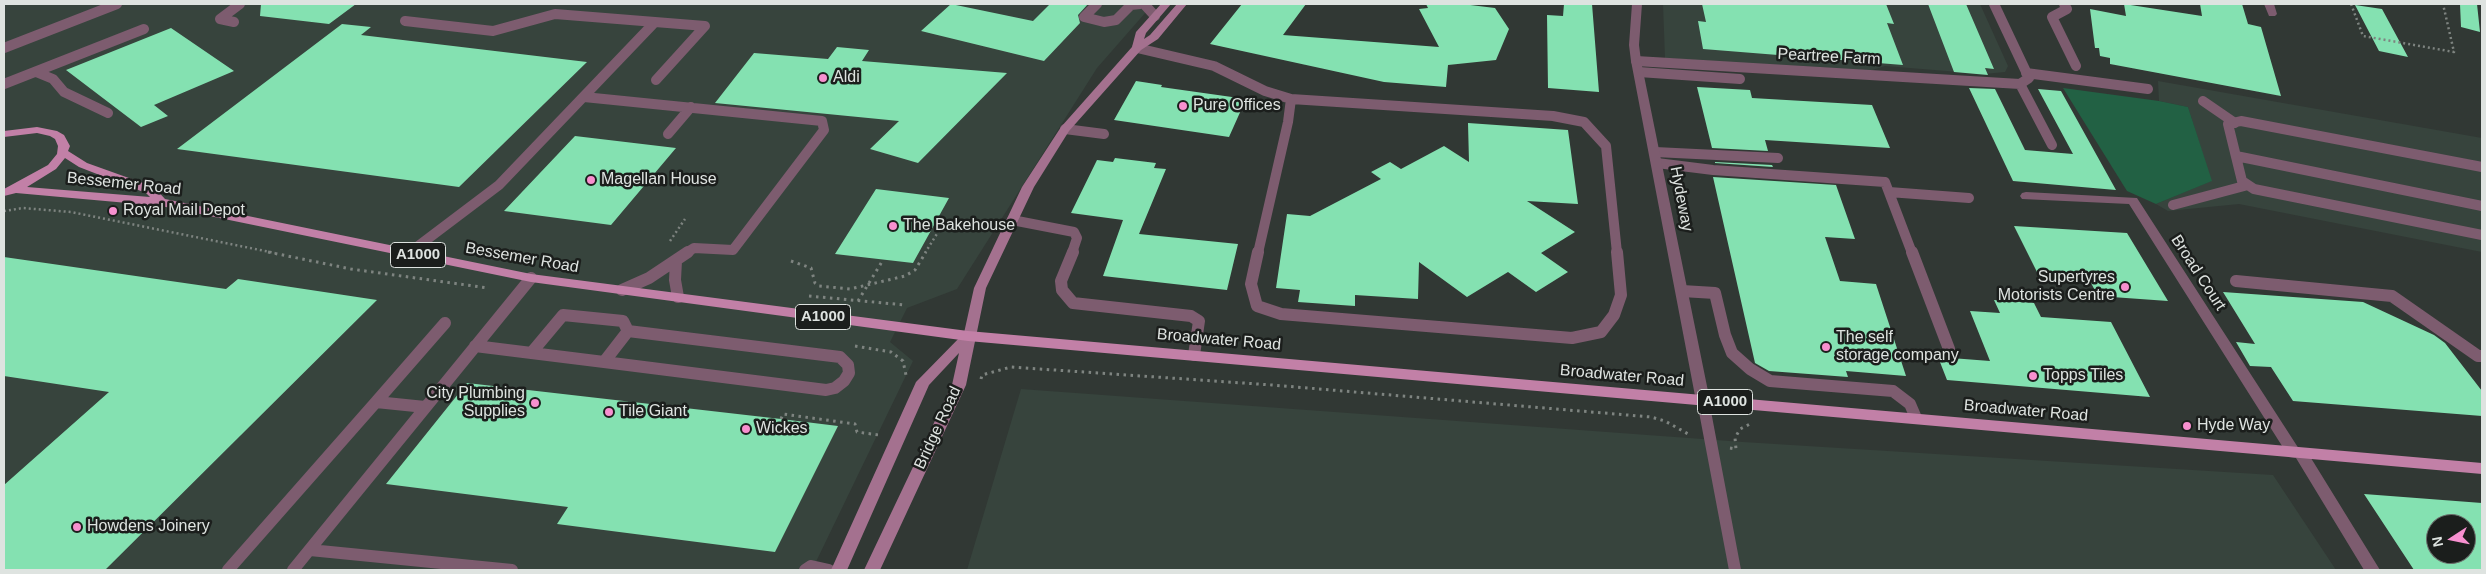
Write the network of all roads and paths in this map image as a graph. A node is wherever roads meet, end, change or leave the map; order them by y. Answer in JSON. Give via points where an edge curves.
{"nodes":[{"id":1,"x":117,"y":4,"type":"edge"},
{"id":2,"x":240,"y":4,"type":"edge"},
{"id":3,"x":1097,"y":4,"type":"edge"},
{"id":4,"x":1140,"y":4,"type":"edge"},
{"id":5,"x":1144,"y":4,"type":"edge"},
{"id":6,"x":1166,"y":4,"type":"edge"},
{"id":7,"x":1182,"y":4,"type":"edge"},
{"id":8,"x":1637,"y":4,"type":"edge"},
{"id":9,"x":1994,"y":4,"type":"edge"},
{"id":10,"x":2064,"y":4,"type":"edge"},
{"id":11,"x":2351,"y":4,"type":"edge"},
{"id":12,"x":2443,"y":4,"type":"edge"},
{"id":13,"x":1155,"y":16,"type":"junction"},
{"id":14,"x":405,"y":21,"type":"dead end"},
{"id":15,"x":234,"y":22,"type":"dead end"},
{"id":16,"x":655,"y":22,"type":"junction"},
{"id":17,"x":144,"y":29,"type":"dead end"},
{"id":18,"x":4,"y":48,"type":"edge"},
{"id":19,"x":1137,"y":48,"type":"junction"},
{"id":20,"x":2076,"y":66,"type":"dead end"},
{"id":21,"x":1638,"y":67,"type":"junction"},
{"id":22,"x":36,"y":72,"type":"junction"},
{"id":23,"x":2026,"y":73,"type":"junction"},
{"id":24,"x":1740,"y":79,"type":"dead end"},
{"id":25,"x":656,"y":80,"type":"dead end"},
{"id":26,"x":4,"y":84,"type":"edge"},
{"id":27,"x":2020,"y":84,"type":"junction"},
{"id":28,"x":2148,"y":89,"type":"dead end"},
{"id":29,"x":584,"y":97,"type":"junction"},
{"id":30,"x":1291,"y":99,"type":"junction"},
{"id":31,"x":2203,"y":101,"type":"dead end"},
{"id":32,"x":691,"y":107,"type":"junction"},
{"id":33,"x":108,"y":113,"type":"dead end"},
{"id":34,"x":2235,"y":122,"type":"junction"},
{"id":35,"x":1065,"y":129,"type":"junction"},
{"id":36,"x":4,"y":134,"type":"edge"},
{"id":37,"x":668,"y":134,"type":"dead end"},
{"id":38,"x":1104,"y":134,"type":"dead end"},
{"id":39,"x":2052,"y":145,"type":"dead end"},
{"id":40,"x":63,"y":152,"type":"junction"},
{"id":41,"x":2236,"y":156,"type":"junction"},
{"id":42,"x":1656,"y":158,"type":"junction"},
{"id":43,"x":1778,"y":158,"type":"dead end"},
{"id":44,"x":2482,"y":167,"type":"edge"},
{"id":45,"x":2248,"y":185,"type":"junction"},
{"id":46,"x":9,"y":191,"type":"edge"},
{"id":47,"x":1889,"y":192,"type":"junction"},
{"id":48,"x":2026,"y":196,"type":"dead end"},
{"id":49,"x":1969,"y":198,"type":"dead end"},
{"id":50,"x":161,"y":202,"type":"junction"},
{"id":51,"x":2173,"y":205,"type":"dead end"},
{"id":52,"x":2482,"y":206,"type":"edge"},
{"id":53,"x":4,"y":211,"type":"edge"},
{"id":54,"x":1012,"y":220,"type":"junction"},
{"id":55,"x":943,"y":224,"type":"dead end"},
{"id":56,"x":2482,"y":235,"type":"edge"},
{"id":57,"x":409,"y":253,"type":"junction"},
{"id":58,"x":883,"y":260,"type":"dead end"},
{"id":59,"x":676,"y":261,"type":"junction"},
{"id":60,"x":791,"y":261,"type":"dead end"},
{"id":61,"x":531,"y":278,"type":"junction"},
{"id":62,"x":2236,"y":281,"type":"dead end"},
{"id":63,"x":868,"y":283,"type":"junction"},
{"id":64,"x":498,"y":289,"type":"dead end"},
{"id":65,"x":622,"y":290,"type":"junction"},
{"id":66,"x":1682,"y":291,"type":"junction"},
{"id":67,"x":678,"y":297,"type":"junction"},
{"id":68,"x":858,"y":300,"type":"dead end"},
{"id":69,"x":445,"y":324,"type":"dead end"},
{"id":70,"x":628,"y":331,"type":"junction"},
{"id":71,"x":968,"y":336,"type":"junction"},
{"id":72,"x":475,"y":346,"type":"junction"},
{"id":73,"x":1949,"y":348,"type":"dead end"},
{"id":74,"x":532,"y":352,"type":"junction"},
{"id":75,"x":1194,"y":355,"type":"junction"},
{"id":76,"x":2482,"y":356,"type":"edge"},
{"id":77,"x":604,"y":362,"type":"junction"},
{"id":78,"x":979,"y":381,"type":"dead end"},
{"id":79,"x":1703,"y":401,"type":"junction"},
{"id":80,"x":376,"y":402,"type":"junction"},
{"id":81,"x":425,"y":407,"type":"junction"},
{"id":82,"x":1916,"y":418,"type":"junction"},
{"id":83,"x":781,"y":419,"type":"dead end"},
{"id":84,"x":1759,"y":424,"type":"dead end"},
{"id":85,"x":882,"y":435,"type":"dead end"},
{"id":86,"x":1694,"y":440,"type":"dead end"},
{"id":87,"x":1736,"y":449,"type":"dead end"},
{"id":88,"x":2297,"y":453,"type":"junction"},
{"id":89,"x":2482,"y":469,"type":"edge"},
{"id":90,"x":310,"y":550,"type":"junction"},
{"id":91,"x":228,"y":570,"type":"edge"},
{"id":92,"x":293,"y":570,"type":"edge"},
{"id":93,"x":512,"y":570,"type":"edge"},
{"id":94,"x":805,"y":570,"type":"edge"},
{"id":95,"x":830,"y":570,"type":"edge"},
{"id":96,"x":839,"y":570,"type":"edge"},
{"id":97,"x":872,"y":570,"type":"edge"},
{"id":98,"x":1735,"y":570,"type":"edge"},
{"id":99,"x":2372,"y":570,"type":"edge"}],
"edges":[{"from":1,"to":18,"type":"lane"},
{"from":2,"to":15,"type":"lane","via":[[220,19]]},
{"from":3,"to":4,"type":"lane","via":[[1084,17],[1104,22],[1116,20],[1131,5]]},
{"from":5,"to":13,"type":"lane"},
{"from":6,"to":13,"type":"street"},
{"from":7,"to":19,"type":"street","via":[[1154,37]]},
{"from":8,"to":21,"type":"street","name":"Hydeway","via":[[1634,45]]},
{"from":9,"to":23,"type":"lane"},
{"from":10,"to":20,"type":"lane","via":[[2067,9],[2052,17]]},
{"from":11,"to":12,"type":"path","via":[[2363,36],[2454,52]]},
{"from":13,"to":19,"type":"street","via":[[1141,32]]},
{"from":14,"to":16,"type":"lane","via":[[493,30],[555,14]]},
{"from":16,"to":25,"type":"lane","via":[[705,26]]},
{"from":16,"to":29,"type":"lane"},
{"from":17,"to":22,"type":"lane"},
{"from":19,"to":30,"type":"lane","via":[[1214,66],[1265,91]]},
{"from":19,"to":35,"type":"street"},
{"from":21,"to":24,"type":"lane"},
{"from":21,"to":27,"type":"lane","name":"Peartree Farm"},
{"from":21,"to":42,"type":"street","name":"Hydeway"},
{"from":22,"to":26,"type":"lane"},
{"from":22,"to":33,"type":"lane","via":[[53,80],[64,92]]},
{"from":23,"to":27,"type":"lane","via":[[2029,78]]},
{"from":23,"to":28,"type":"lane"},
{"from":27,"to":39,"type":"lane"},
{"from":29,"to":32,"type":"lane"},
{"from":29,"to":57,"type":"lane","via":[[499,185]]},
{"from":30,"to":30,"type":"lane","via":[[1553,116],[1584,122],[1606,146],[1621,295],[1614,315],[1601,332],[1572,338],[1280,314],[1257,306],[1251,284]]},
{"from":31,"to":34,"type":"lane"},
{"from":32,"to":37,"type":"lane"},
{"from":32,"to":59,"type":"lane","via":[[822,121],[824,130],[733,250],[694,248]]},
{"from":34,"to":41,"type":"lane","via":[[2228,124]]},
{"from":34,"to":44,"type":"lane"},
{"from":35,"to":38,"type":"lane"},
{"from":35,"to":54,"type":"street","via":[[1028,187]]},
{"from":36,"to":40,"type":"main road","via":[[37,130],[53,133],[60,137]]},
{"from":40,"to":46,"type":"main road","number":"A1000","via":[[52,167]]},
{"from":40,"to":50,"type":"main road","via":[[83,165],[150,190]]},
{"from":41,"to":45,"type":"lane","via":[[2242,181]]},
{"from":41,"to":52,"type":"lane"},
{"from":42,"to":43,"type":"lane"},
{"from":42,"to":47,"type":"lane","via":[[1713,170],[1885,182]]},
{"from":42,"to":66,"type":"street","name":"Hydeway"},
{"from":45,"to":51,"type":"lane"},
{"from":45,"to":56,"type":"lane","via":[[2254,189]]},
{"from":46,"to":50,"type":"main road","name":"Bessemer Road","number":"A1000"},
{"from":47,"to":49,"type":"lane"},
{"from":47,"to":73,"type":"lane"},
{"from":48,"to":88,"type":"street","name":"Broad Court","via":[[2132,201]]},
{"from":50,"to":57,"type":"main road","name":"Bessemer Road","number":"A1000"},
{"from":53,"to":64,"type":"path","via":[[23,208],[71,212],[351,269]]},
{"from":54,"to":71,"type":"street","via":[[980,288]]},
{"from":54,"to":75,"type":"lane","via":[[1074,232],[1077,238],[1075,246],[1061,281],[1062,290],[1073,303],[1191,316],[1199,321]]},
{"from":55,"to":63,"type":"path","via":[[915,270],[905,276]]},
{"from":57,"to":61,"type":"main road","name":"Bessemer Road","number":"A1000"},
{"from":58,"to":63,"type":"path"},
{"from":59,"to":65,"type":"lane"},
{"from":59,"to":67,"type":"lane"},
{"from":60,"to":63,"type":"path","via":[[811,268],[819,286],[850,289]]},
{"from":61,"to":65,"type":"main road","name":"Bessemer Road","number":"A1000"},
{"from":61,"to":72,"type":"lane"},
{"from":62,"to":76,"type":"lane","via":[[2392,296]]},
{"from":63,"to":68,"type":"path"},
{"from":65,"to":67,"type":"main road","name":"Bessemer Road","number":"A1000"},
{"from":66,"to":79,"type":"street","name":"Hydeway"},
{"from":66,"to":82,"type":"lane","via":[[1715,293],[1724,335],[1732,353],[1770,381],[1893,391],[1910,404]]},
{"from":67,"to":71,"type":"main road","name":"Bessemer Road","number":"A1000"},
{"from":69,"to":80,"type":"lane"},
{"from":70,"to":74,"type":"lane","via":[[623,321],[563,314]]},
{"from":70,"to":77,"type":"lane"},
{"from":70,"to":77,"type":"lane","via":[[840,358],[848,364],[848,373],[835,388],[826,390]]},
{"from":71,"to":75,"type":"main road","name":"Broadwater Road","number":"A1000"},
{"from":71,"to":96,"type":"street","name":"Bridge Road","via":[[922,382]]},
{"from":71,"to":97,"type":"street","name":"Bridge Road","via":[[959,385]]},
{"from":72,"to":74,"type":"lane"},
{"from":72,"to":81,"type":"lane"},
{"from":74,"to":77,"type":"lane"},
{"from":75,"to":79,"type":"main road","name":"Broadwater Road","number":"A1000"},
{"from":78,"to":86,"type":"path","via":[[982,376],[1011,366],[1272,385],[1651,417],[1690,434]]},
{"from":79,"to":82,"type":"main road","name":"Broadwater Road","number":"A1000"},
{"from":79,"to":98,"type":"lane"},
{"from":80,"to":81,"type":"lane"},
{"from":80,"to":91,"type":"lane"},
{"from":81,"to":90,"type":"lane"},
{"from":82,"to":88,"type":"main road","name":"Broadwater Road","number":"A1000"},
{"from":83,"to":85,"type":"path","via":[[783,414],[855,424],[857,432]]},
{"from":84,"to":87,"type":"path","via":[[1750,423],[1740,429],[1735,438]]},
{"from":88,"to":89,"type":"main road","name":"Broadwater Road","number":"A1000"},
{"from":88,"to":99,"type":"street"},
{"from":90,"to":92,"type":"lane"},
{"from":90,"to":93,"type":"lane"},
{"from":94,"to":95,"type":"lane","via":[[812,566]]}]}
